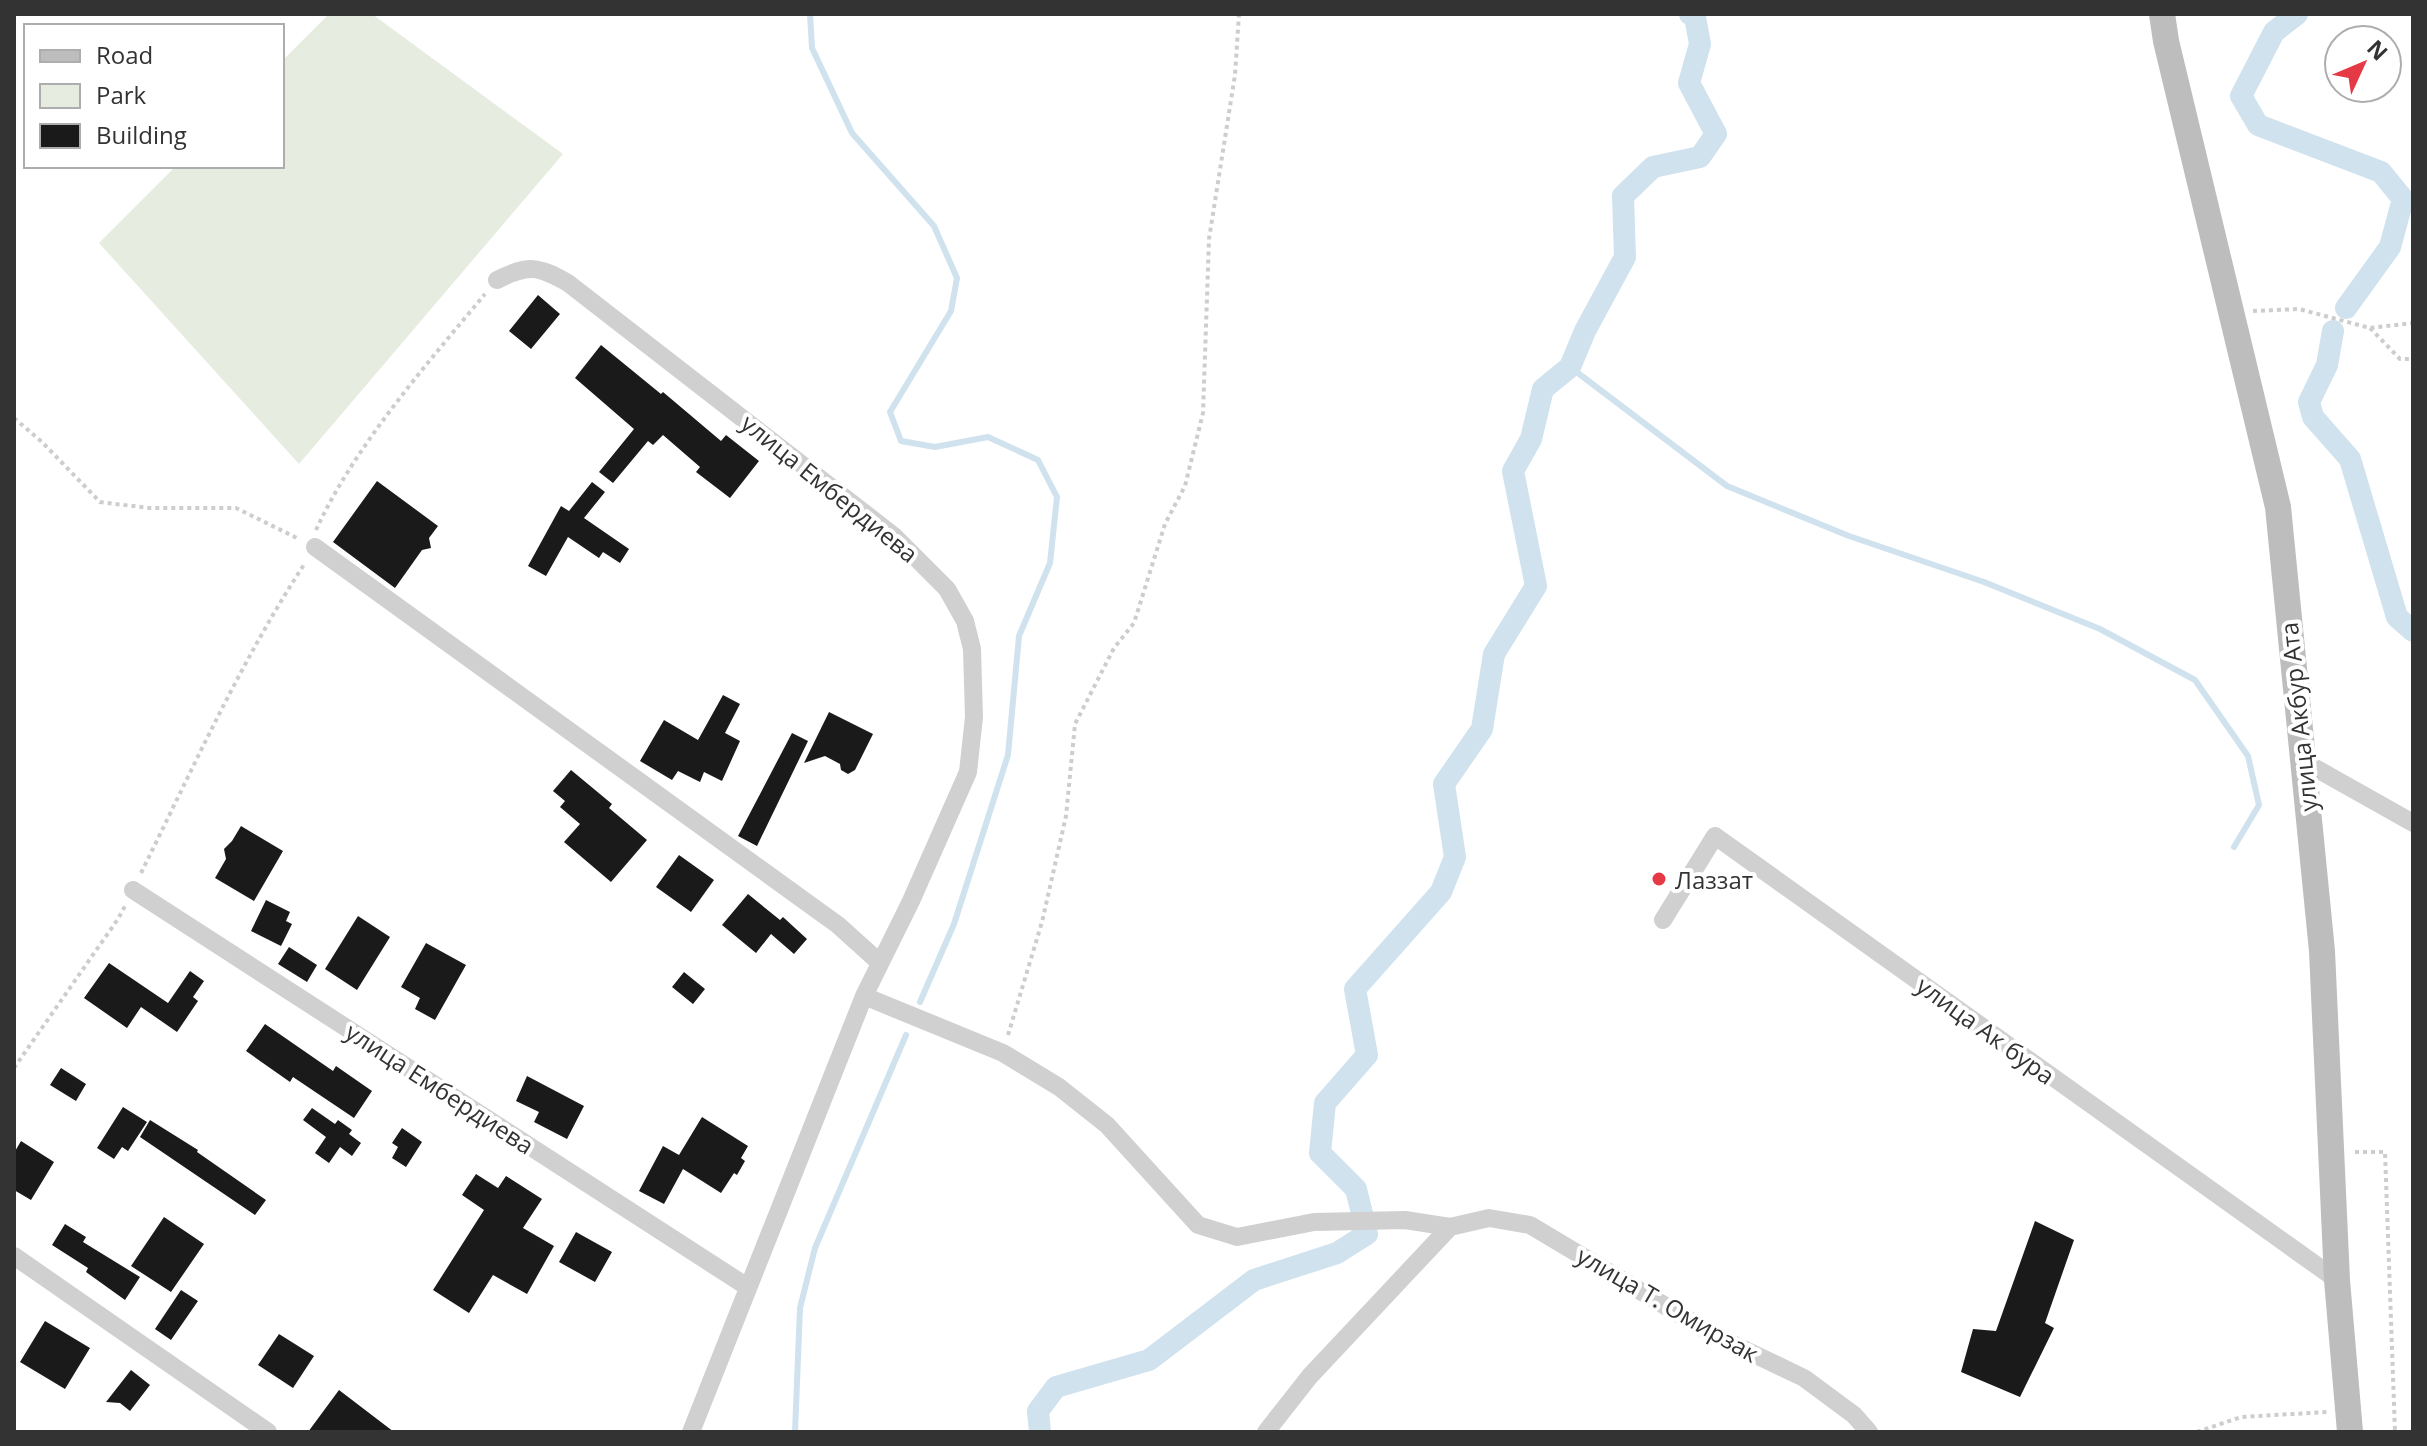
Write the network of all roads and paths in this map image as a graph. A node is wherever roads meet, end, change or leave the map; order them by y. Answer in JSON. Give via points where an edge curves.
{"nodes":[{"id":1,"x":1239,"y":14,"type":"edge"},
{"id":2,"x":2162,"y":14,"type":"edge"},
{"id":3,"x":497,"y":280,"type":"joint"},
{"id":4,"x":2231,"y":312,"type":"junction"},
{"id":5,"x":2413,"y":323,"type":"edge"},
{"id":6,"x":2370,"y":328,"type":"junction"},
{"id":7,"x":2413,"y":359,"type":"edge"},
{"id":8,"x":14,"y":418,"type":"edge"},
{"id":9,"x":315,"y":547,"type":"junction"},
{"id":10,"x":2301,"y":760,"type":"junction"},
{"id":11,"x":2413,"y":823,"type":"edge"},
{"id":12,"x":133,"y":890,"type":"junction"},
{"id":13,"x":1663,"y":920,"type":"dead end"},
{"id":14,"x":879,"y":962,"type":"junction"},
{"id":15,"x":864,"y":996,"type":"junction"},
{"id":16,"x":1003,"y":1053,"type":"junction"},
{"id":17,"x":14,"y":1068,"type":"edge"},
{"id":18,"x":2331,"y":1152,"type":"junction"},
{"id":19,"x":1450,"y":1227,"type":"junction"},
{"id":20,"x":14,"y":1256,"type":"edge"},
{"id":21,"x":2337,"y":1280,"type":"junction"},
{"id":22,"x":746,"y":1286,"type":"junction"},
{"id":23,"x":2349,"y":1421,"type":"edge"},
{"id":24,"x":268,"y":1432,"type":"edge"},
{"id":25,"x":691,"y":1432,"type":"edge"},
{"id":26,"x":1266,"y":1432,"type":"edge"},
{"id":27,"x":1869,"y":1432,"type":"edge"},
{"id":28,"x":2197,"y":1432,"type":"edge"},
{"id":29,"x":2395,"y":1432,"type":"edge"}],
"edges":[{"from":1,"to":16,"type":"path","via":[[1235,75],[1209,239],[1203,413],[1185,486],[1165,524],[1134,623],[1114,648],[1075,724],[1066,816],[1042,922]]},
{"from":2,"to":4,"type":"main road","name":"улица Акбур Ата"},
{"from":3,"to":9,"type":"path","via":[[344,475],[313,535]]},
{"from":3,"to":14,"type":"street","name":"улица Ембердиева","via":[[536,268],[568,283],[894,536],[959,606],[972,649],[968,772]]},
{"from":4,"to":6,"type":"path","via":[[2299,309]]},
{"from":4,"to":10,"type":"main road","name":"улица Акбур Ата","via":[[2278,507]]},
{"from":5,"to":6,"type":"path"},
{"from":6,"to":7,"type":"path","via":[[2400,359]]},
{"from":8,"to":9,"type":"path","via":[[100,502],[236,508]]},
{"from":9,"to":12,"type":"path","via":[[245,663]]},
{"from":9,"to":14,"type":"street","via":[[838,925]]},
{"from":10,"to":11,"type":"street"},
{"from":10,"to":18,"type":"main road","name":"улица Акбур Ата","via":[[2322,951]]},
{"from":12,"to":17,"type":"path"},
{"from":12,"to":22,"type":"street","name":"улица Ембердиева"},
{"from":13,"to":21,"type":"street","name":"улица Ак бура","via":[[1715,836]]},
{"from":14,"to":15,"type":"street","name":"улица Ембердиева"},
{"from":15,"to":16,"type":"street","name":"улица Т. Омирзак"},
{"from":15,"to":22,"type":"street","name":"улица Ембердиева"},
{"from":16,"to":19,"type":"street","name":"улица Т. Омирзак","via":[[1107,1125],[1198,1225],[1237,1237],[1314,1222],[1405,1220]]},
{"from":18,"to":21,"type":"main road","name":"улица Акбур Ата"},
{"from":18,"to":29,"type":"path","via":[[2385,1152]]},
{"from":19,"to":26,"type":"street","via":[[1310,1376]]},
{"from":19,"to":27,"type":"street","name":"улица Т. Омирзак","via":[[1489,1218],[1530,1225],[1714,1335],[1804,1378]]},
{"from":20,"to":24,"type":"street"},
{"from":21,"to":23,"type":"main road","name":"улица Акбур Ата"},
{"from":22,"to":25,"type":"street","name":"улица Ембердиева"},
{"from":23,"to":28,"type":"path","via":[[2241,1417]]}]}
